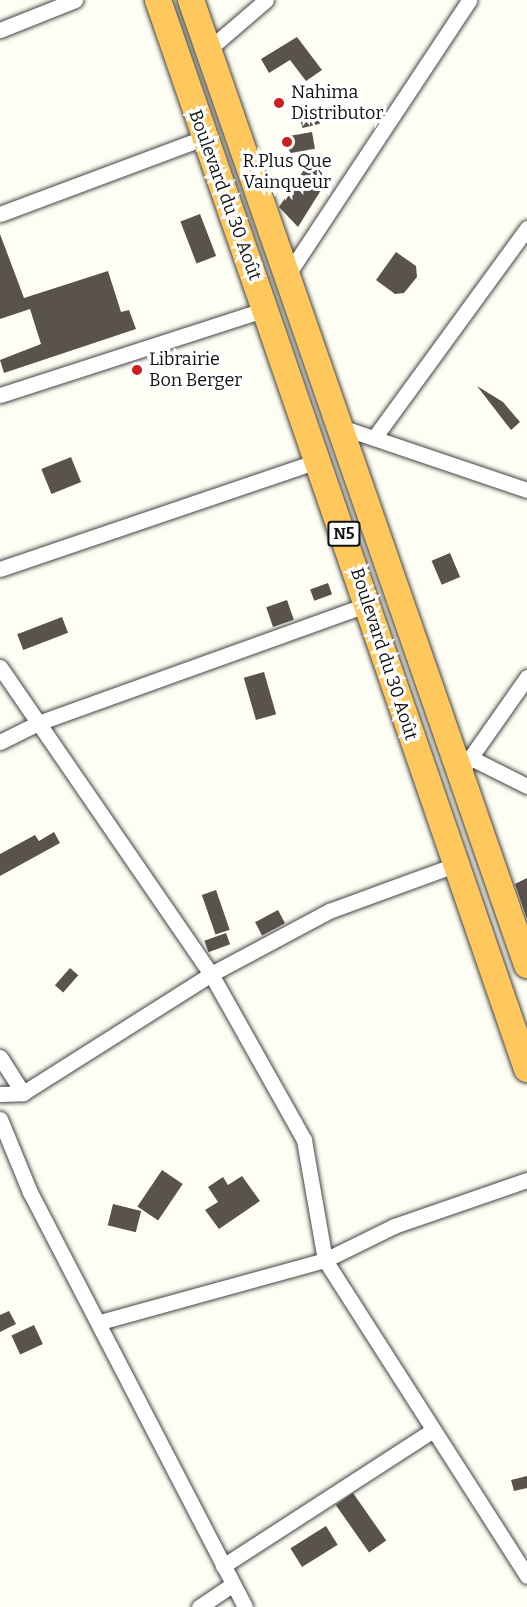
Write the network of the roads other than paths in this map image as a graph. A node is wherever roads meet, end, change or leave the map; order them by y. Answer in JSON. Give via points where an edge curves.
{"nodes":[{"id":1,"x":75,"y":0,"type":"edge"},
{"id":2,"x":158,"y":0,"type":"edge"},
{"id":3,"x":192,"y":0,"type":"edge"},
{"id":4,"x":266,"y":0,"type":"edge"},
{"id":5,"x":469,"y":0,"type":"edge"},
{"id":6,"x":0,"y":30,"type":"edge"},
{"id":7,"x":209,"y":49,"type":"junction"},
{"id":8,"x":203,"y":138,"type":"junction"},
{"id":9,"x":0,"y":214,"type":"edge"},
{"id":10,"x":527,"y":228,"type":"edge"},
{"id":11,"x":522,"y":245,"type":"edge"},
{"id":12,"x":286,"y":277,"type":"junction"},
{"id":13,"x":266,"y":309,"type":"junction"},
{"id":14,"x":0,"y":395,"type":"edge"},
{"id":15,"x":341,"y":427,"type":"junction"},
{"id":16,"x":374,"y":438,"type":"junction"},
{"id":17,"x":318,"y":461,"type":"junction"},
{"id":18,"x":527,"y":490,"type":"edge"},
{"id":19,"x":0,"y":569,"type":"edge"},
{"id":20,"x":369,"y":604,"type":"junction"},
{"id":21,"x":0,"y":667,"type":"edge"},
{"id":22,"x":527,"y":677,"type":"edge"},
{"id":23,"x":38,"y":723,"type":"junction"},
{"id":24,"x":0,"y":742,"type":"edge"},
{"id":25,"x":465,"y":764,"type":"junction"},
{"id":26,"x":527,"y":786,"type":"edge"},
{"id":27,"x":455,"y":866,"type":"junction"},
{"id":28,"x":527,"y":965,"type":"edge"},
{"id":29,"x":212,"y":974,"type":"junction"},
{"id":30,"x":0,"y":1057,"type":"edge"},
{"id":31,"x":527,"y":1069,"type":"edge"},
{"id":32,"x":23,"y":1093,"type":"junction"},
{"id":33,"x":0,"y":1094,"type":"edge"},
{"id":34,"x":0,"y":1119,"type":"edge"},
{"id":35,"x":527,"y":1180,"type":"edge"},
{"id":36,"x":325,"y":1260,"type":"junction"},
{"id":37,"x":100,"y":1322,"type":"junction"},
{"id":38,"x":434,"y":1430,"type":"junction"},
{"id":39,"x":223,"y":1566,"type":"junction"},
{"id":40,"x":527,"y":1576,"type":"edge"},
{"id":41,"x":232,"y":1585,"type":"junction"},
{"id":42,"x":199,"y":1607,"type":"edge"},
{"id":43,"x":245,"y":1607,"type":"edge"}],
"edges":[{"from":1,"to":6,"type":"street"},
{"from":2,"to":8,"type":"highway","name":"Boulevard du 30 Août","number":"N5"},
{"from":3,"to":7,"type":"highway","name":"Boulevard du 30 Août","number":"N5"},
{"from":4,"to":7,"type":"street"},
{"from":5,"to":12,"type":"street"},
{"from":7,"to":12,"type":"highway","name":"Boulevard du 30 Août","number":"N5"},
{"from":8,"to":9,"type":"street"},
{"from":8,"to":13,"type":"highway","name":"Boulevard du 30 Août","number":"N5"},
{"from":10,"to":11,"type":"street"},
{"from":11,"to":16,"type":"street"},
{"from":12,"to":15,"type":"highway","name":"Boulevard du 30 Août","number":"N5"},
{"from":13,"to":14,"type":"street"},
{"from":13,"to":17,"type":"highway","name":"Boulevard du 30 Août","number":"N5"},
{"from":15,"to":16,"type":"street"},
{"from":15,"to":25,"type":"highway","name":"Boulevard du 30 Août","number":"N5"},
{"from":16,"to":18,"type":"street"},
{"from":17,"to":19,"type":"street"},
{"from":17,"to":20,"type":"highway","name":"Boulevard du 30 Août","number":"N5"},
{"from":20,"to":23,"type":"street"},
{"from":20,"to":27,"type":"highway","name":"Boulevard du 30 Août","number":"N5"},
{"from":21,"to":23,"type":"street"},
{"from":22,"to":25,"type":"street"},
{"from":23,"to":24,"type":"street"},
{"from":23,"to":29,"type":"street"},
{"from":25,"to":26,"type":"street"},
{"from":25,"to":28,"type":"highway","name":"Boulevard du 30 Août","number":"N5"},
{"from":27,"to":29,"type":"street","via":[[329,911]]},
{"from":27,"to":31,"type":"highway","name":"Boulevard du 30 Août","number":"N5"},
{"from":29,"to":32,"type":"street"},
{"from":29,"to":36,"type":"street","via":[[304,1140]]},
{"from":30,"to":32,"type":"street"},
{"from":32,"to":33,"type":"street"},
{"from":34,"to":37,"type":"street","via":[[30,1192]]},
{"from":35,"to":36,"type":"street","via":[[394,1226]]},
{"from":36,"to":37,"type":"street"},
{"from":36,"to":38,"type":"street"},
{"from":37,"to":39,"type":"street"},
{"from":38,"to":39,"type":"street"},
{"from":38,"to":40,"type":"street"},
{"from":39,"to":41,"type":"street"},
{"from":41,"to":42,"type":"street"},
{"from":41,"to":43,"type":"street"}]}
